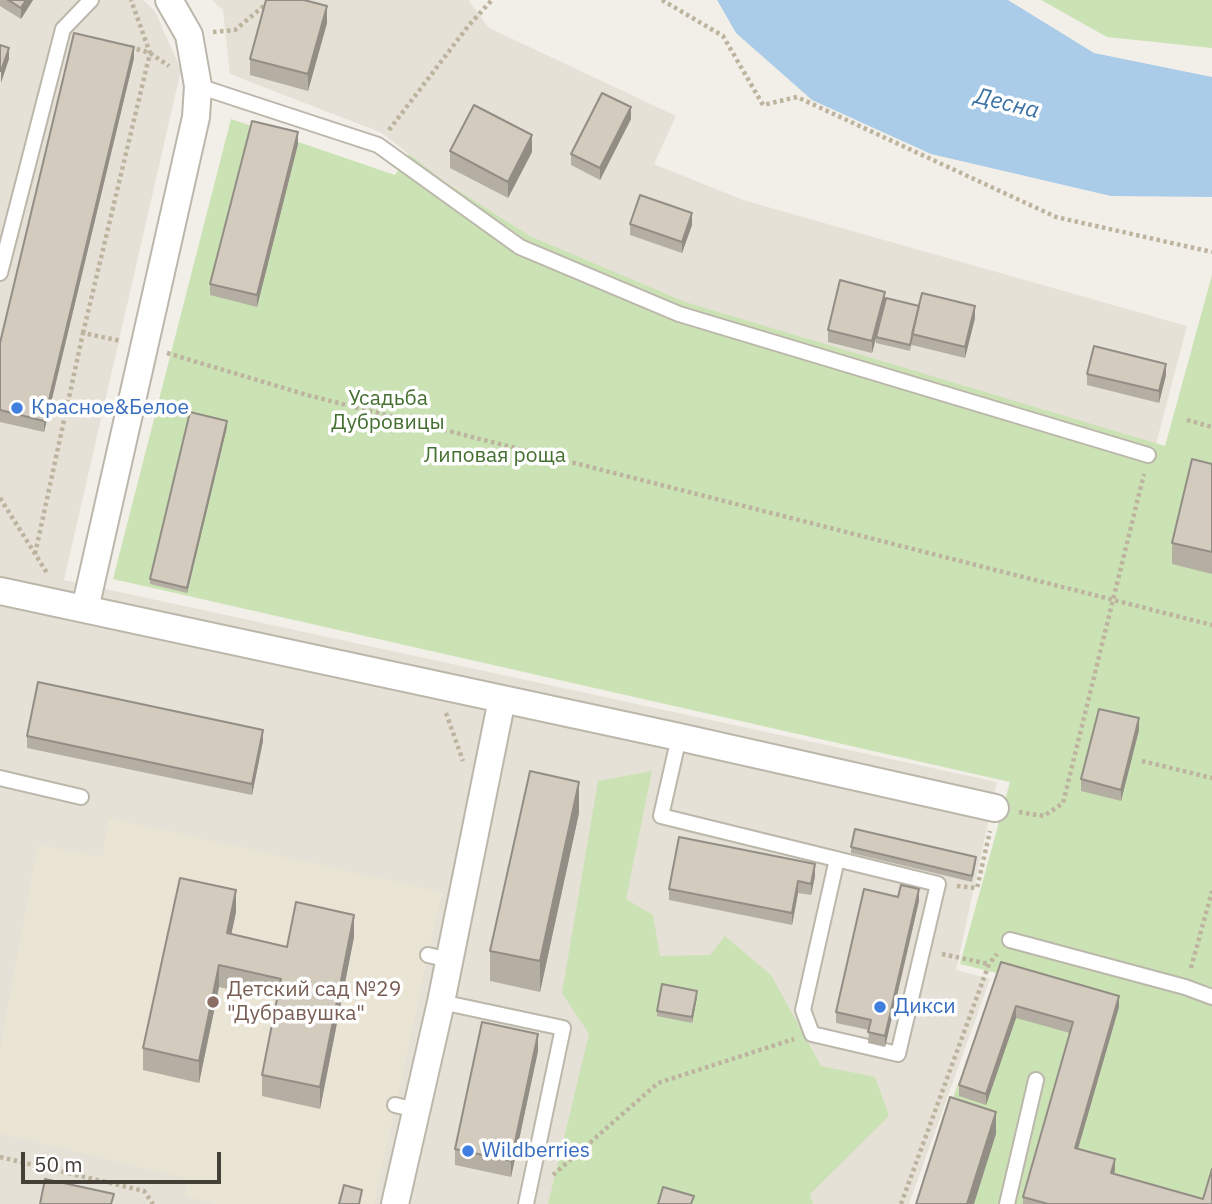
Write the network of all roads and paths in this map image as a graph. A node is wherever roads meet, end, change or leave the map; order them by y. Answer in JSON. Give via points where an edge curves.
{"nodes":[{"id":1,"x":91,"y":0,"type":"edge"},
{"id":2,"x":131,"y":0,"type":"edge"},
{"id":3,"x":169,"y":0,"type":"edge"},
{"id":4,"x":271,"y":0,"type":"edge"},
{"id":5,"x":492,"y":0,"type":"edge"},
{"id":6,"x":662,"y":0,"type":"edge"},
{"id":7,"x":189,"y":35,"type":"junction"},
{"id":8,"x":125,"y":46,"type":"edge"},
{"id":9,"x":150,"y":53,"type":"junction"},
{"id":10,"x":198,"y":86,"type":"junction"},
{"id":11,"x":378,"y":145,"type":"junction"},
{"id":12,"x":1212,"y":252,"type":"edge"},
{"id":13,"x":0,"y":273,"type":"edge"},
{"id":14,"x":83,"y":333,"type":"junction"},
{"id":15,"x":144,"y":346,"type":"junction"},
{"id":16,"x":1187,"y":420,"type":"dead end"},
{"id":17,"x":1212,"y":427,"type":"edge"},
{"id":18,"x":1148,"y":456,"type":"joint"},
{"id":19,"x":0,"y":498,"type":"edge"},
{"id":20,"x":35,"y":554,"type":"junction"},
{"id":21,"x":0,"y":591,"type":"edge"},
{"id":22,"x":1113,"y":599,"type":"junction"},
{"id":23,"x":76,"y":607,"type":"junction"},
{"id":24,"x":1212,"y":625,"type":"edge"},
{"id":25,"x":502,"y":699,"type":"junction"},
{"id":26,"x":679,"y":737,"type":"junction"},
{"id":27,"x":1143,"y":761,"type":"dead end"},
{"id":28,"x":0,"y":778,"type":"edge"},
{"id":29,"x":1212,"y":778,"type":"edge"},
{"id":30,"x":81,"y":797,"type":"dead end"},
{"id":31,"x":995,"y":808,"type":"junction"},
{"id":32,"x":837,"y":859,"type":"junction"},
{"id":33,"x":939,"y":884,"type":"junction"},
{"id":34,"x":1212,"y":891,"type":"edge"},
{"id":35,"x":1010,"y":940,"type":"joint"},
{"id":36,"x":923,"y":950,"type":"junction"},
{"id":37,"x":989,"y":964,"type":"junction"},
{"id":38,"x":1185,"y":987,"type":"junction"},
{"id":39,"x":1212,"y":997,"type":"edge"},
{"id":40,"x":441,"y":1002,"type":"junction"},
{"id":41,"x":812,"y":1034,"type":"junction"},
{"id":42,"x":1035,"y":1080,"type":"dead end"},
{"id":43,"x":0,"y":1157,"type":"edge"},
{"id":44,"x":526,"y":1201,"type":"edge"},
{"id":45,"x":153,"y":1204,"type":"edge"},
{"id":46,"x":395,"y":1204,"type":"edge"},
{"id":47,"x":901,"y":1204,"type":"edge"},
{"id":48,"x":1007,"y":1204,"type":"edge"}],
"edges":[{"from":1,"to":13,"type":"lane","via":[[63,29]]},
{"from":2,"to":9,"type":"path"},
{"from":3,"to":7,"type":"street"},
{"from":4,"to":7,"type":"path","via":[[235,30]]},
{"from":5,"to":11,"type":"path"},
{"from":6,"to":12,"type":"path","via":[[723,36],[763,105],[797,97],[1056,217]]},
{"from":7,"to":10,"type":"street"},
{"from":8,"to":9,"type":"path"},
{"from":9,"to":14,"type":"path"},
{"from":10,"to":11,"type":"lane"},
{"from":10,"to":15,"type":"street","via":[[196,117]]},
{"from":11,"to":18,"type":"lane","via":[[520,247],[679,314]]},
{"from":14,"to":15,"type":"path"},
{"from":14,"to":20,"type":"path"},
{"from":15,"to":22,"type":"path","via":[[307,395]]},
{"from":15,"to":23,"type":"street"},
{"from":16,"to":17,"type":"path"},
{"from":18,"to":22,"type":"path"},
{"from":19,"to":20,"type":"path"},
{"from":20,"to":23,"type":"path"},
{"from":21,"to":23,"type":"street"},
{"from":22,"to":24,"type":"path"},
{"from":22,"to":31,"type":"path","via":[[1063,803],[1044,816]]},
{"from":23,"to":25,"type":"street"},
{"from":25,"to":26,"type":"street"},
{"from":25,"to":40,"type":"street","via":[[439,958]]},
{"from":26,"to":31,"type":"street"},
{"from":26,"to":32,"type":"lane","via":[[661,816]]},
{"from":27,"to":29,"type":"path"},
{"from":28,"to":30,"type":"lane"},
{"from":31,"to":33,"type":"path","via":[[977,888]]},
{"from":32,"to":33,"type":"lane"},
{"from":32,"to":41,"type":"lane","via":[[803,1010]]},
{"from":33,"to":36,"type":"lane"},
{"from":34,"to":38,"type":"path"},
{"from":35,"to":37,"type":"path"},
{"from":35,"to":38,"type":"lane"},
{"from":36,"to":37,"type":"path"},
{"from":36,"to":41,"type":"lane","via":[[898,1054]]},
{"from":37,"to":47,"type":"path"},
{"from":38,"to":39,"type":"lane"},
{"from":40,"to":44,"type":"lane","via":[[563,1028]]},
{"from":40,"to":46,"type":"street","via":[[406,1108]]},
{"from":41,"to":44,"type":"path","via":[[658,1083]]},
{"from":42,"to":48,"type":"lane"},
{"from":43,"to":45,"type":"path","via":[[144,1192]]}]}
